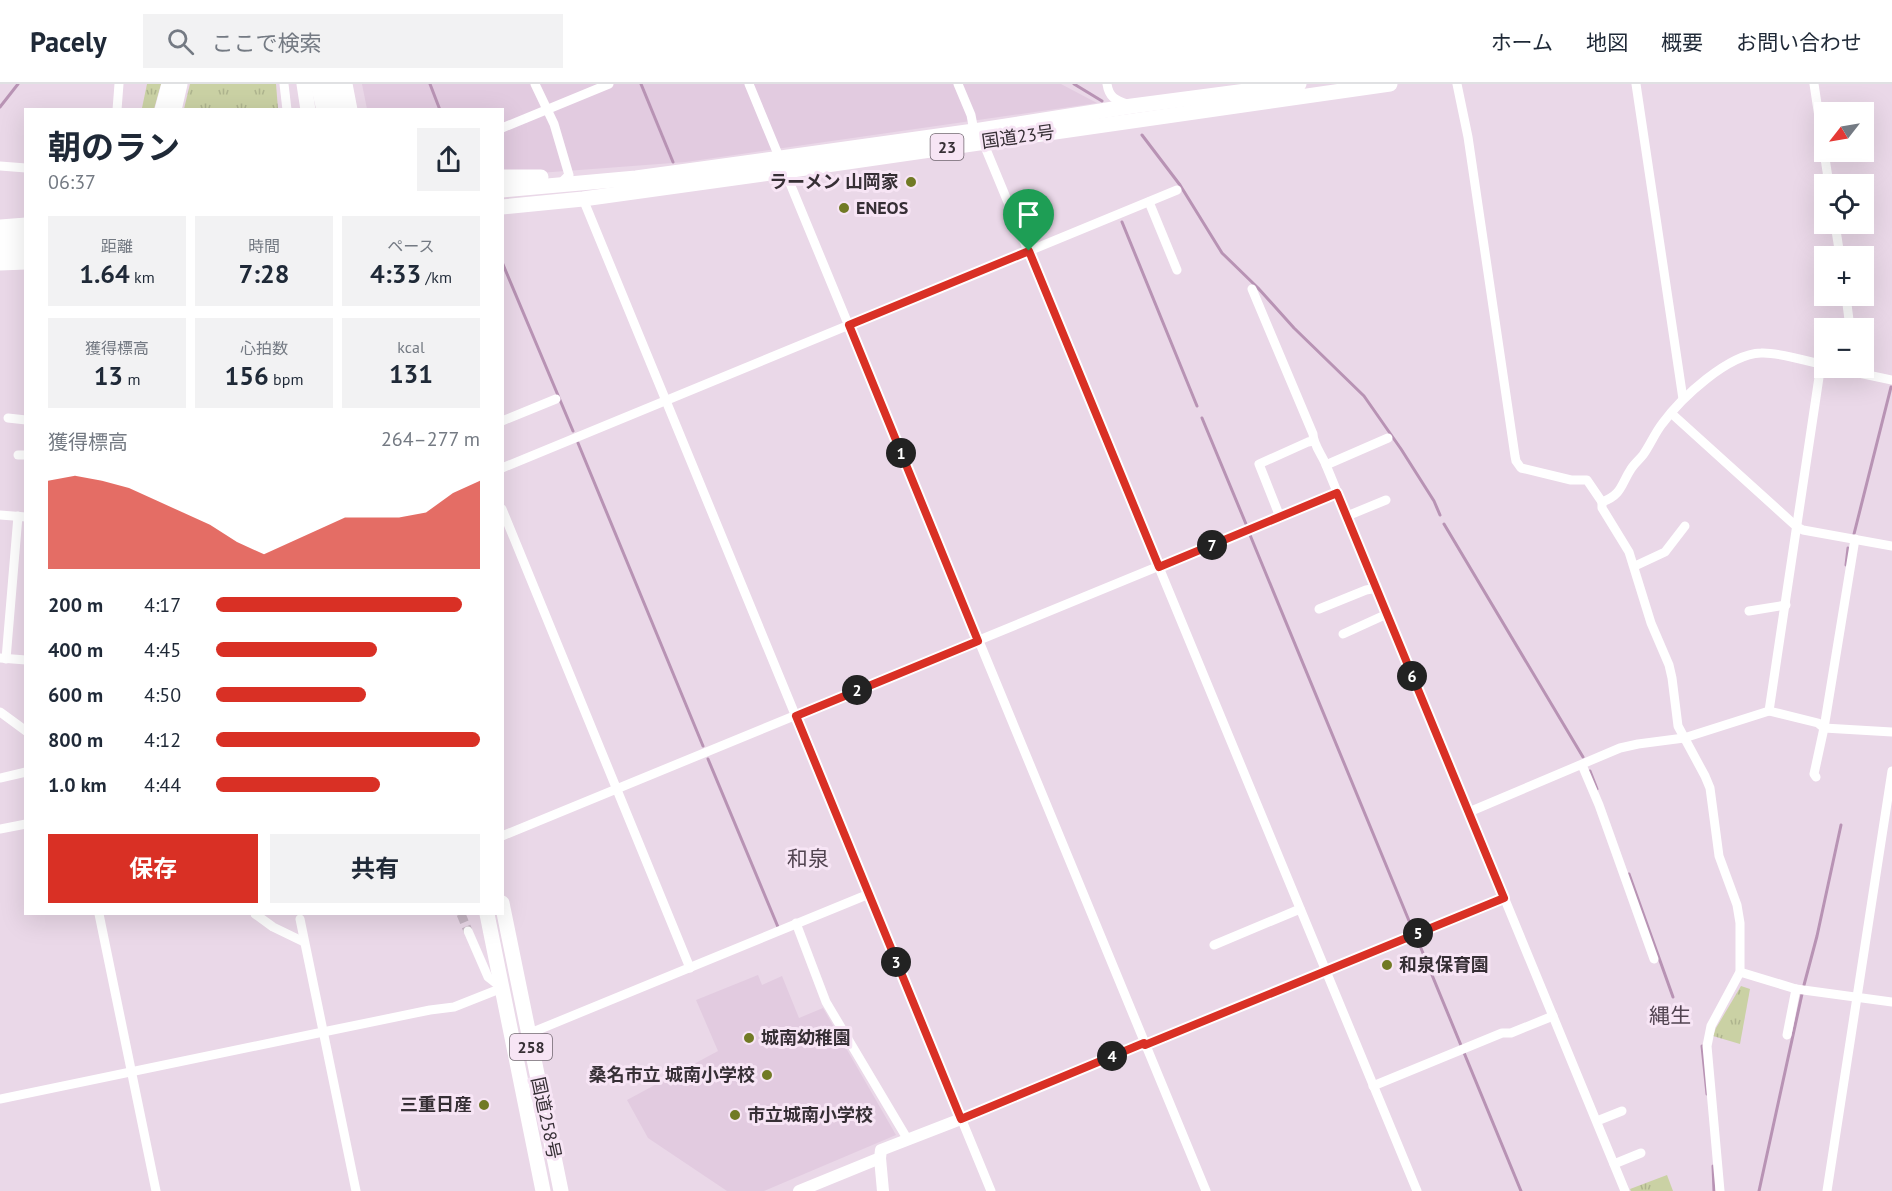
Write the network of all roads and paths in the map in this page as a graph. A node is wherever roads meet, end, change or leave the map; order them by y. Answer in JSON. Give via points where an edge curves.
{"nodes":[{"id":1,"x":119,"y":84,"type":"edge"},
{"id":2,"x":169,"y":84,"type":"edge"},
{"id":3,"x":180,"y":84,"type":"edge"},
{"id":4,"x":285,"y":84,"type":"edge"},
{"id":5,"x":304,"y":84,"type":"edge"},
{"id":6,"x":320,"y":84,"type":"edge"},
{"id":7,"x":332,"y":84,"type":"edge"},
{"id":8,"x":345,"y":84,"type":"edge"},
{"id":9,"x":535,"y":84,"type":"edge"},
{"id":10,"x":609,"y":84,"type":"edge"},
{"id":11,"x":749,"y":84,"type":"edge"},
{"id":12,"x":958,"y":84,"type":"edge"},
{"id":13,"x":1107,"y":84,"type":"edge"},
{"id":14,"x":1299,"y":84,"type":"edge"},
{"id":15,"x":1390,"y":84,"type":"edge"},
{"id":16,"x":1458,"y":84,"type":"edge"},
{"id":17,"x":1636,"y":84,"type":"edge"},
{"id":18,"x":1814,"y":84,"type":"edge"},
{"id":19,"x":1281,"y":85,"type":"edge"},
{"id":20,"x":1817,"y":102,"type":"edge"},
{"id":21,"x":1132,"y":106,"type":"junction"},
{"id":22,"x":117,"y":108,"type":"edge"},
{"id":23,"x":163,"y":108,"type":"edge"},
{"id":24,"x":174,"y":108,"type":"edge"},
{"id":25,"x":287,"y":108,"type":"edge"},
{"id":26,"x":308,"y":108,"type":"edge"},
{"id":27,"x":325,"y":108,"type":"edge"},
{"id":28,"x":336,"y":108,"type":"edge"},
{"id":29,"x":350,"y":108,"type":"edge"},
{"id":30,"x":546,"y":110,"type":"junction"},
{"id":31,"x":504,"y":127,"type":"edge"},
{"id":32,"x":978,"y":136,"type":"junction"},
{"id":33,"x":782,"y":165,"type":"junction"},
{"id":34,"x":0,"y":166,"type":"edge"},
{"id":35,"x":24,"y":168,"type":"edge"},
{"id":36,"x":504,"y":177,"type":"edge"},
{"id":37,"x":565,"y":179,"type":"junction"},
{"id":38,"x":504,"y":190,"type":"edge"},
{"id":39,"x":1177,"y":190,"type":"dead end"},
{"id":40,"x":583,"y":199,"type":"junction"},
{"id":41,"x":1149,"y":202,"type":"junction"},
{"id":42,"x":508,"y":206,"type":"edge"},
{"id":43,"x":24,"y":225,"type":"edge"},
{"id":44,"x":0,"y":227,"type":"edge"},
{"id":45,"x":24,"y":235,"type":"edge"},
{"id":46,"x":0,"y":239,"type":"edge"},
{"id":47,"x":24,"y":248,"type":"edge"},
{"id":48,"x":0,"y":250,"type":"edge"},
{"id":49,"x":1029,"y":251,"type":"junction"},
{"id":50,"x":24,"y":262,"type":"edge"},
{"id":51,"x":0,"y":263,"type":"edge"},
{"id":52,"x":1177,"y":270,"type":"dead end"},
{"id":53,"x":1252,"y":289,"type":"dead end"},
{"id":54,"x":849,"y":325,"type":"junction"},
{"id":55,"x":1814,"y":363,"type":"edge"},
{"id":56,"x":1874,"y":375,"type":"edge"},
{"id":57,"x":1821,"y":378,"type":"edge"},
{"id":58,"x":1892,"y":380,"type":"edge"},
{"id":59,"x":556,"y":399,"type":"dead end"},
{"id":60,"x":1683,"y":399,"type":"junction"},
{"id":61,"x":665,"y":401,"type":"junction"},
{"id":62,"x":1671,"y":413,"type":"junction"},
{"id":63,"x":8,"y":418,"type":"dead end"},
{"id":64,"x":24,"y":420,"type":"edge"},
{"id":65,"x":504,"y":420,"type":"edge"},
{"id":66,"x":1388,"y":438,"type":"dead end"},
{"id":67,"x":1313,"y":441,"type":"junction"},
{"id":68,"x":1326,"y":465,"type":"junction"},
{"id":69,"x":504,"y":467,"type":"edge"},
{"id":70,"x":1337,"y":493,"type":"junction"},
{"id":71,"x":1386,"y":500,"type":"dead end"},
{"id":72,"x":1602,"y":502,"type":"junction"},
{"id":73,"x":504,"y":514,"type":"edge"},
{"id":74,"x":0,"y":515,"type":"edge"},
{"id":75,"x":1347,"y":516,"type":"junction"},
{"id":76,"x":22,"y":517,"type":"edge"},
{"id":77,"x":1280,"y":517,"type":"junction"},
{"id":78,"x":1685,"y":526,"type":"dead end"},
{"id":79,"x":1797,"y":527,"type":"junction"},
{"id":80,"x":1855,"y":539,"type":"junction"},
{"id":81,"x":1892,"y":546,"type":"edge"},
{"id":82,"x":1635,"y":566,"type":"junction"},
{"id":83,"x":1159,"y":567,"type":"junction"},
{"id":84,"x":1377,"y":588,"type":"junction"},
{"id":85,"x":1786,"y":605,"type":"junction"},
{"id":86,"x":1319,"y":609,"type":"dead end"},
{"id":87,"x":1749,"y":611,"type":"dead end"},
{"id":88,"x":1387,"y":615,"type":"junction"},
{"id":89,"x":1343,"y":634,"type":"dead end"},
{"id":90,"x":978,"y":641,"type":"junction"},
{"id":91,"x":3,"y":658,"type":"edge"},
{"id":92,"x":24,"y":660,"type":"edge"},
{"id":93,"x":1769,"y":711,"type":"junction"},
{"id":94,"x":0,"y":712,"type":"edge"},
{"id":95,"x":796,"y":716,"type":"junction"},
{"id":96,"x":1824,"y":728,"type":"junction"},
{"id":97,"x":1891,"y":729,"type":"edge"},
{"id":98,"x":24,"y":730,"type":"edge"},
{"id":99,"x":1684,"y":738,"type":"junction"},
{"id":100,"x":1582,"y":765,"type":"junction"},
{"id":101,"x":1892,"y":771,"type":"edge"},
{"id":102,"x":24,"y":772,"type":"edge"},
{"id":103,"x":1816,"y":777,"type":"dead end"},
{"id":104,"x":0,"y":778,"type":"edge"},
{"id":105,"x":617,"y":789,"type":"junction"},
{"id":106,"x":1469,"y":812,"type":"junction"},
{"id":107,"x":24,"y":824,"type":"edge"},
{"id":108,"x":0,"y":829,"type":"edge"},
{"id":109,"x":504,"y":835,"type":"edge"},
{"id":110,"x":869,"y":894,"type":"junction"},
{"id":111,"x":1504,"y":898,"type":"junction"},
{"id":112,"x":1300,"y":909,"type":"junction"},
{"id":113,"x":504,"y":913,"type":"edge"},
{"id":114,"x":99,"y":915,"type":"edge"},
{"id":115,"x":256,"y":915,"type":"edge"},
{"id":116,"x":487,"y":915,"type":"edge"},
{"id":117,"x":300,"y":919,"type":"dead end"},
{"id":118,"x":796,"y":923,"type":"junction"},
{"id":119,"x":468,"y":931,"type":"tunnel mouth"},
{"id":120,"x":304,"y":942,"type":"junction"},
{"id":121,"x":1214,"y":945,"type":"dead end"},
{"id":122,"x":1654,"y":959,"type":"dead end"},
{"id":123,"x":690,"y":968,"type":"junction"},
{"id":124,"x":1326,"y":971,"type":"junction"},
{"id":125,"x":1740,"y":972,"type":"junction"},
{"id":126,"x":502,"y":988,"type":"junction"},
{"id":127,"x":1796,"y":989,"type":"junction"},
{"id":128,"x":1856,"y":997,"type":"junction"},
{"id":129,"x":1892,"y":1002,"type":"edge"},
{"id":130,"x":1553,"y":1016,"type":"junction"},
{"id":131,"x":323,"y":1032,"type":"junction"},
{"id":132,"x":528,"y":1034,"type":"junction"},
{"id":133,"x":1787,"y":1035,"type":"dead end"},
{"id":134,"x":1145,"y":1044,"type":"junction"},
{"id":135,"x":131,"y":1072,"type":"junction"},
{"id":136,"x":1373,"y":1086,"type":"junction"},
{"id":137,"x":0,"y":1099,"type":"edge"},
{"id":138,"x":1622,"y":1111,"type":"dead end"},
{"id":139,"x":961,"y":1119,"type":"junction"},
{"id":140,"x":1597,"y":1121,"type":"junction"},
{"id":141,"x":908,"y":1140,"type":"junction"},
{"id":142,"x":1641,"y":1153,"type":"dead end"},
{"id":143,"x":880,"y":1158,"type":"junction"},
{"id":144,"x":1614,"y":1164,"type":"junction"},
{"id":145,"x":156,"y":1191,"type":"edge"},
{"id":146,"x":356,"y":1191,"type":"edge"},
{"id":147,"x":543,"y":1191,"type":"edge"},
{"id":148,"x":561,"y":1191,"type":"edge"},
{"id":149,"x":799,"y":1191,"type":"edge"},
{"id":150,"x":883,"y":1191,"type":"edge"},
{"id":151,"x":991,"y":1191,"type":"edge"},
{"id":152,"x":1206,"y":1191,"type":"edge"},
{"id":153,"x":1417,"y":1191,"type":"edge"},
{"id":154,"x":1625,"y":1191,"type":"edge"},
{"id":155,"x":1720,"y":1191,"type":"edge"},
{"id":156,"x":1827,"y":1191,"type":"edge"}],
"edges":[{"from":1,"to":22,"type":"street"},
{"from":2,"to":23,"type":"main road"},
{"from":3,"to":24,"type":"main road"},
{"from":4,"to":25,"type":"street"},
{"from":5,"to":26,"type":"main road"},
{"from":6,"to":27,"type":"main road"},
{"from":7,"to":28,"type":"main road"},
{"from":8,"to":29,"type":"main road"},
{"from":9,"to":30,"type":"street"},
{"from":10,"to":30,"type":"street"},
{"from":11,"to":33,"type":"street"},
{"from":12,"to":32,"type":"street"},
{"from":13,"to":21,"type":"street","via":[[1113,99]]},
{"from":14,"to":19,"type":"main road","name":"国道23号","number":"23"},
{"from":15,"to":32,"type":"main road","name":"国道23号","number":"23"},
{"from":16,"to":72,"type":"street","via":[[1516,462],[1527,471],[1587,480]]},
{"from":17,"to":60,"type":"street"},
{"from":18,"to":20,"type":"street"},
{"from":19,"to":21,"type":"main road","name":"国道23号","number":"23"},
{"from":21,"to":32,"type":"main road","name":"国道23号","number":"23"},
{"from":30,"to":31,"type":"street"},
{"from":30,"to":37,"type":"street","via":[[554,124]]},
{"from":32,"to":33,"type":"main road","name":"国道23号","number":"23"},
{"from":32,"to":49,"type":"street"},
{"from":33,"to":37,"type":"main road","name":"国道23号","number":"23","via":[[636,178]]},
{"from":33,"to":40,"type":"main road","name":"国道23号","number":"23"},
{"from":33,"to":54,"type":"street"},
{"from":34,"to":35,"type":"street"},
{"from":36,"to":37,"type":"main road"},
{"from":37,"to":38,"type":"main road"},
{"from":39,"to":41,"type":"street"},
{"from":40,"to":42,"type":"main road","name":"国道23号","number":"23"},
{"from":40,"to":61,"type":"street"},
{"from":41,"to":49,"type":"street"},
{"from":41,"to":52,"type":"street"},
{"from":43,"to":44,"type":"main road"},
{"from":45,"to":46,"type":"main road"},
{"from":47,"to":48,"type":"main road"},
{"from":49,"to":54,"type":"street"},
{"from":49,"to":83,"type":"street"},
{"from":50,"to":51,"type":"main road"},
{"from":53,"to":67,"type":"street"},
{"from":54,"to":61,"type":"street"},
{"from":54,"to":90,"type":"street"},
{"from":55,"to":60,"type":"street","via":[[1761,352],[1749,355],[1711,375]]},
{"from":56,"to":58,"type":"street"},
{"from":57,"to":79,"type":"street"},
{"from":59,"to":65,"type":"street"},
{"from":60,"to":62,"type":"street"},
{"from":61,"to":69,"type":"street"},
{"from":61,"to":95,"type":"street"},
{"from":62,"to":72,"type":"street","via":[[1631,468],[1621,490]]},
{"from":62,"to":79,"type":"street"},
{"from":63,"to":64,"type":"street"},
{"from":66,"to":68,"type":"street"},
{"from":67,"to":68,"type":"street"},
{"from":67,"to":77,"type":"street","via":[[1259,464]]},
{"from":68,"to":70,"type":"street"},
{"from":70,"to":75,"type":"street"},
{"from":70,"to":77,"type":"street"},
{"from":71,"to":75,"type":"street"},
{"from":72,"to":82,"type":"street"},
{"from":73,"to":105,"type":"street"},
{"from":74,"to":76,"type":"street"},
{"from":75,"to":84,"type":"street"},
{"from":76,"to":91,"type":"street"},
{"from":77,"to":83,"type":"street"},
{"from":78,"to":82,"type":"street","via":[[1665,552]]},
{"from":79,"to":80,"type":"street"},
{"from":79,"to":85,"type":"street"},
{"from":80,"to":81,"type":"street"},
{"from":80,"to":96,"type":"street"},
{"from":82,"to":99,"type":"street","via":[[1651,623],[1669,665],[1678,726]]},
{"from":83,"to":90,"type":"street"},
{"from":83,"to":112,"type":"street"},
{"from":84,"to":86,"type":"street"},
{"from":84,"to":88,"type":"street"},
{"from":85,"to":87,"type":"street"},
{"from":85,"to":93,"type":"street"},
{"from":88,"to":89,"type":"street"},
{"from":88,"to":106,"type":"street"},
{"from":90,"to":95,"type":"street"},
{"from":90,"to":134,"type":"street"},
{"from":91,"to":92,"type":"street"},
{"from":93,"to":96,"type":"street","via":[[1818,723]]},
{"from":93,"to":99,"type":"street"},
{"from":94,"to":98,"type":"street"},
{"from":95,"to":105,"type":"street"},
{"from":95,"to":110,"type":"street"},
{"from":96,"to":97,"type":"street"},
{"from":96,"to":103,"type":"street"},
{"from":99,"to":100,"type":"street","via":[[1620,748]]},
{"from":99,"to":125,"type":"street","via":[[1710,788],[1719,856],[1740,922]]},
{"from":100,"to":106,"type":"street"},
{"from":100,"to":122,"type":"street"},
{"from":101,"to":128,"type":"street"},
{"from":102,"to":104,"type":"street"},
{"from":105,"to":109,"type":"street"},
{"from":105,"to":123,"type":"street"},
{"from":106,"to":111,"type":"street"},
{"from":107,"to":108,"type":"street"},
{"from":110,"to":118,"type":"street"},
{"from":110,"to":139,"type":"street"},
{"from":111,"to":124,"type":"street"},
{"from":111,"to":130,"type":"street"},
{"from":112,"to":121,"type":"street"},
{"from":112,"to":124,"type":"street"},
{"from":113,"to":132,"type":"main road","name":"国道258号","number":"258"},
{"from":114,"to":135,"type":"street"},
{"from":115,"to":120,"type":"street"},
{"from":116,"to":126,"type":"main road","name":"国道258号","number":"258"},
{"from":117,"to":120,"type":"street"},
{"from":118,"to":123,"type":"street"},
{"from":118,"to":141,"type":"street","via":[[826,1002]]},
{"from":119,"to":126,"type":"street","via":[[488,977]]},
{"from":120,"to":131,"type":"street"},
{"from":123,"to":132,"type":"street"},
{"from":124,"to":134,"type":"street"},
{"from":124,"to":136,"type":"street"},
{"from":125,"to":127,"type":"street"},
{"from":125,"to":155,"type":"street","via":[[1711,1026],[1707,1046]]},
{"from":126,"to":131,"type":"street","via":[[454,1008]]},
{"from":126,"to":147,"type":"main road","name":"国道258号","number":"258"},
{"from":127,"to":128,"type":"street"},
{"from":127,"to":133,"type":"street"},
{"from":128,"to":129,"type":"street"},
{"from":128,"to":156,"type":"street"},
{"from":130,"to":136,"type":"street"},
{"from":130,"to":140,"type":"street"},
{"from":131,"to":135,"type":"street"},
{"from":131,"to":146,"type":"street"},
{"from":132,"to":148,"type":"main road","name":"国道258号","number":"258"},
{"from":134,"to":139,"type":"street"},
{"from":134,"to":152,"type":"street"},
{"from":135,"to":137,"type":"street"},
{"from":135,"to":145,"type":"street"},
{"from":136,"to":153,"type":"street"},
{"from":138,"to":140,"type":"street"},
{"from":139,"to":141,"type":"street"},
{"from":139,"to":151,"type":"street"},
{"from":140,"to":144,"type":"street"},
{"from":141,"to":143,"type":"street","via":[[881,1150]]},
{"from":142,"to":144,"type":"street"},
{"from":143,"to":149,"type":"street"},
{"from":143,"to":150,"type":"street"},
{"from":144,"to":154,"type":"street"}]}
